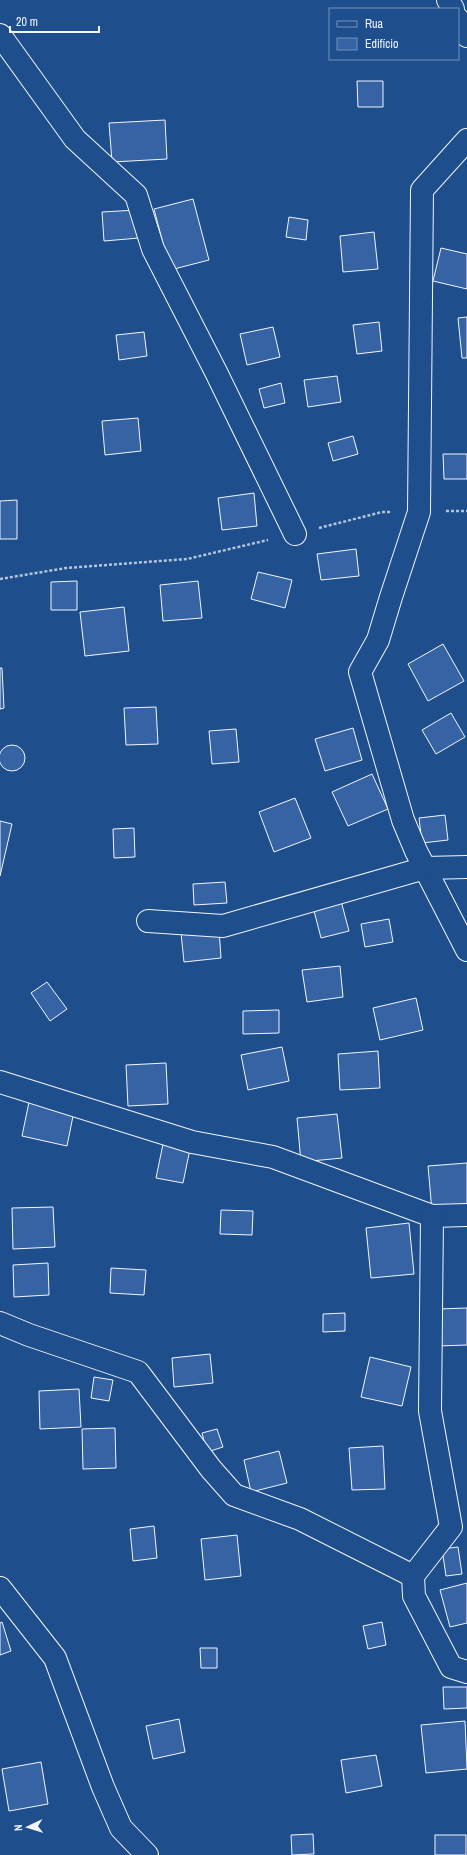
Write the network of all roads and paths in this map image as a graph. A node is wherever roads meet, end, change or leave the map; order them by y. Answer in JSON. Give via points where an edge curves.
{"nodes":[{"id":1,"x":459,"y":21,"type":"edge"},
{"id":2,"x":0,"y":35,"type":"edge"},
{"id":3,"x":467,"y":36,"type":"edge"},
{"id":4,"x":467,"y":140,"type":"edge"},
{"id":5,"x":467,"y":511,"type":"edge"},
{"id":6,"x":419,"y":512,"type":"junction"},
{"id":7,"x":295,"y":534,"type":"junction"},
{"id":8,"x":0,"y":579,"type":"edge"},
{"id":9,"x":467,"y":867,"type":"edge"},
{"id":10,"x":425,"y":868,"type":"junction"},
{"id":11,"x":148,"y":921,"type":"dead end"},
{"id":12,"x":467,"y":950,"type":"edge"},
{"id":13,"x":0,"y":1082,"type":"edge"},
{"id":14,"x":467,"y":1215,"type":"edge"},
{"id":15,"x":432,"y":1216,"type":"junction"},
{"id":16,"x":0,"y":1323,"type":"edge"},
{"id":17,"x":413,"y":1576,"type":"junction"},
{"id":18,"x":0,"y":1588,"type":"edge"},
{"id":19,"x":467,"y":1672,"type":"edge"},
{"id":20,"x":147,"y":1855,"type":"edge"}],
"edges":[{"from":1,"to":3,"type":"street"},
{"from":2,"to":7,"type":"street","via":[[75,139],[136,195],[153,249]]},
{"from":4,"to":6,"type":"street","via":[[422,190]]},
{"from":5,"to":6,"type":"path"},
{"from":6,"to":7,"type":"path","via":[[382,512]]},
{"from":6,"to":10,"type":"street","via":[[378,640],[360,672],[403,820]]},
{"from":7,"to":8,"type":"path","via":[[187,558],[66,568]]},
{"from":9,"to":10,"type":"street"},
{"from":10,"to":11,"type":"street","via":[[223,926]]},
{"from":10,"to":12,"type":"street"},
{"from":13,"to":15,"type":"street","via":[[192,1142],[273,1157]]},
{"from":14,"to":15,"type":"street"},
{"from":15,"to":17,"type":"street","via":[[430,1411],[451,1526]]},
{"from":16,"to":17,"type":"street","via":[[138,1372],[210,1469],[234,1495],[300,1519]]},
{"from":17,"to":19,"type":"street","via":[[414,1596],[450,1667]]},
{"from":18,"to":20,"type":"street","via":[[55,1658],[121,1828]]}]}
